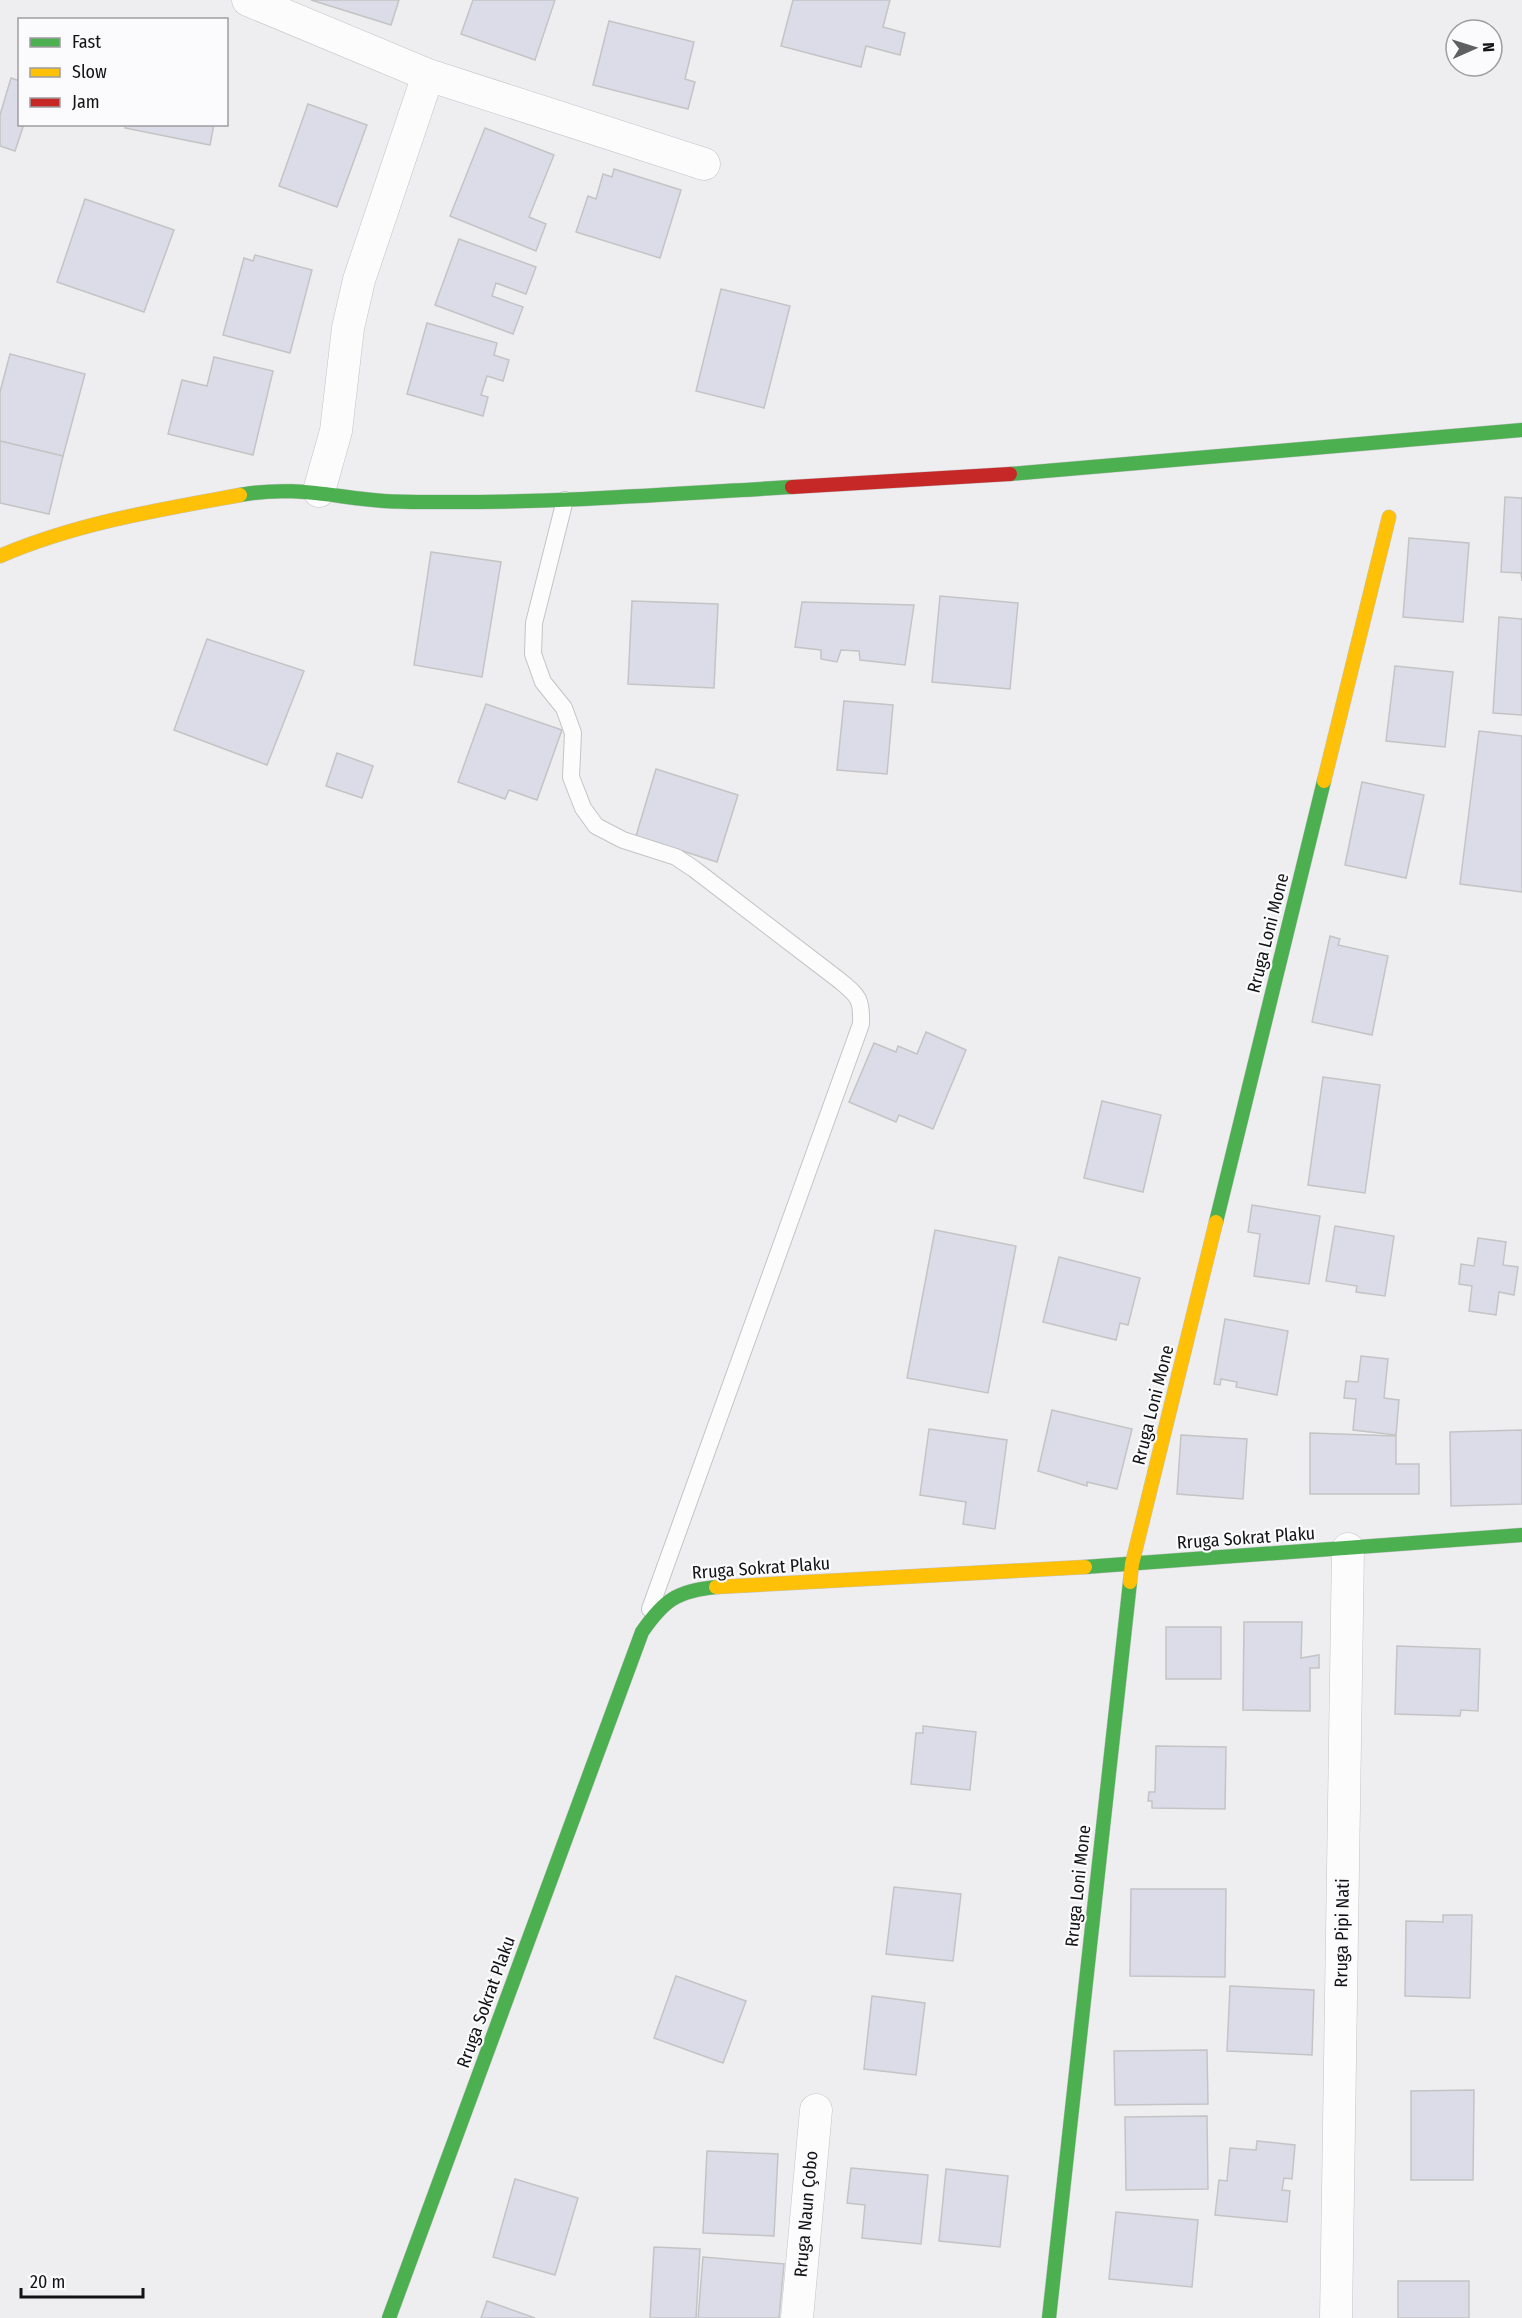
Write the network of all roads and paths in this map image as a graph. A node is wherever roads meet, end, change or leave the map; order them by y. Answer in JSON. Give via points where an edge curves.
{"nodes":[{"id":1,"x":248,"y":0,"type":"edge"},
{"id":2,"x":428,"y":75,"type":"junction"},
{"id":3,"x":704,"y":164,"type":"dead end"},
{"id":4,"x":1522,"y":430,"type":"edge"},
{"id":5,"x":319,"y":491,"type":"junction"},
{"id":6,"x":565,"y":500,"type":"junction"},
{"id":7,"x":1389,"y":517,"type":"dead end"},
{"id":8,"x":0,"y":556,"type":"edge"},
{"id":9,"x":1522,"y":1535,"type":"edge"},
{"id":10,"x":1348,"y":1549,"type":"junction"},
{"id":11,"x":1132,"y":1564,"type":"junction"},
{"id":12,"x":642,"y":1632,"type":"junction"},
{"id":13,"x":816,"y":2110,"type":"dead end"},
{"id":14,"x":389,"y":2318,"type":"edge"},
{"id":15,"x":797,"y":2318,"type":"edge"},
{"id":16,"x":1049,"y":2318,"type":"edge"},
{"id":17,"x":1336,"y":2318,"type":"edge"}],
"edges":[{"from":1,"to":2,"type":"street"},
{"from":2,"to":3,"type":"street"},
{"from":2,"to":5,"type":"street","via":[[359,280],[348,328],[336,431]]},
{"from":4,"to":6,"type":"street","via":[[974,477]]},
{"from":5,"to":6,"type":"street","via":[[384,501]]},
{"from":5,"to":8,"type":"street","via":[[260,491],[110,519],[37,540]]},
{"from":6,"to":12,"type":"lane","via":[[534,623],[533,654],[543,682],[564,708],[573,733],[571,777],[583,808],[596,826],[623,840],[676,857],[694,869],[839,980],[859,997],[862,1009],[861,1024]]},
{"from":7,"to":11,"type":"street","name":"Rruga Loni Mone"},
{"from":9,"to":10,"type":"street","name":"Rruga Sokrat Plaku"},
{"from":10,"to":11,"type":"street","name":"Rruga Sokrat Plaku"},
{"from":10,"to":17,"type":"street","name":"Rruga Pipi Nati"},
{"from":11,"to":12,"type":"street","name":"Rruga Sokrat Plaku","via":[[703,1589],[677,1594],[657,1608]]},
{"from":11,"to":16,"type":"street","name":"Rruga Loni Mone"},
{"from":12,"to":14,"type":"street","name":"Rruga Sokrat Plaku"},
{"from":13,"to":15,"type":"street","name":"Rruga Naun Çobo"}]}
